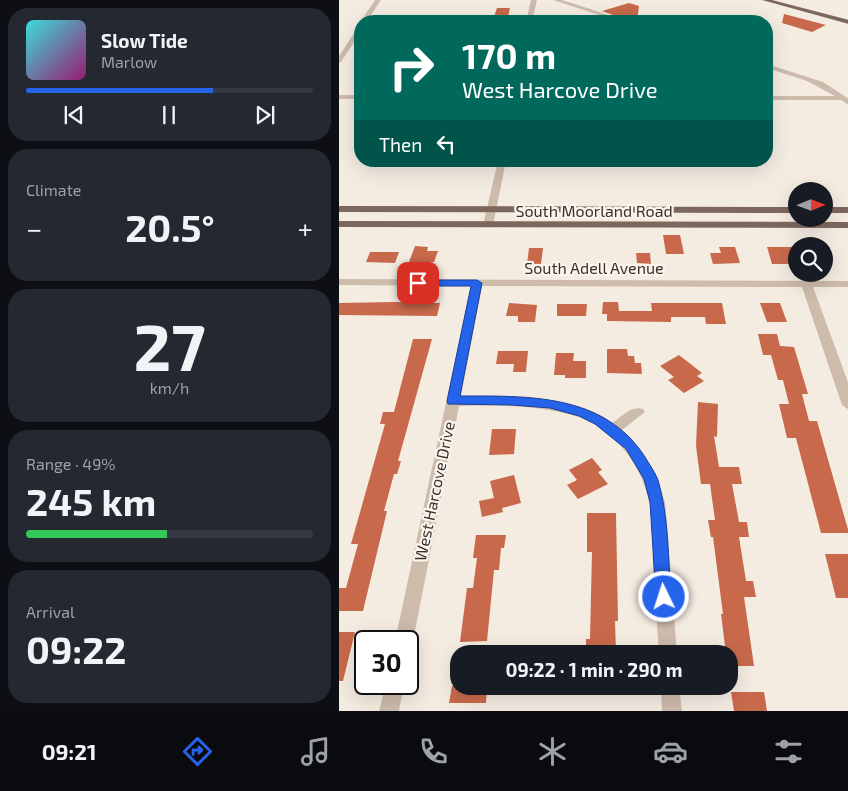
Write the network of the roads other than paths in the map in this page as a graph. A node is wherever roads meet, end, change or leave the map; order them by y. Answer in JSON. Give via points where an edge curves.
{"nodes":[{"id":1,"x":378,"y":0,"type":"edge"},
{"id":2,"x":534,"y":0,"type":"edge"},
{"id":3,"x":556,"y":0,"type":"edge"},
{"id":4,"x":765,"y":0,"type":"edge"},
{"id":5,"x":368,"y":15,"type":"edge"},
{"id":6,"x":530,"y":15,"type":"edge"},
{"id":7,"x":605,"y":15,"type":"edge"},
{"id":8,"x":848,"y":22,"type":"edge"},
{"id":9,"x":354,"y":37,"type":"edge"},
{"id":10,"x":339,"y":61,"type":"edge"},
{"id":11,"x":773,"y":68,"type":"edge"},
{"id":12,"x":339,"y":98,"type":"edge"},
{"id":13,"x":354,"y":98,"type":"edge"},
{"id":14,"x":773,"y":98,"type":"edge"},
{"id":15,"x":845,"y":100,"type":"edge"},
{"id":16,"x":501,"y":167,"type":"edge"},
{"id":17,"x":339,"y":209,"type":"edge"},
{"id":18,"x":492,"y":209,"type":"junction"},
{"id":19,"x":788,"y":210,"type":"edge"},
{"id":20,"x":833,"y":210,"type":"edge"},
{"id":21,"x":848,"y":210,"type":"edge"},
{"id":22,"x":339,"y":224,"type":"edge"},
{"id":23,"x":488,"y":225,"type":"junction"},
{"id":24,"x":848,"y":225,"type":"edge"},
{"id":25,"x":339,"y":282,"type":"edge"},
{"id":26,"x":477,"y":283,"type":"junction"},
{"id":27,"x":806,"y":284,"type":"junction"},
{"id":28,"x":848,"y":284,"type":"edge"},
{"id":29,"x":453,"y":401,"type":"junction"},
{"id":30,"x":848,"y":405,"type":"edge"},
{"id":31,"x":638,"y":412,"type":"dead end"},
{"id":32,"x":613,"y":430,"type":"junction"},
{"id":33,"x":406,"y":630,"type":"edge"},
{"id":34,"x":667,"y":645,"type":"edge"},
{"id":35,"x":393,"y":695,"type":"edge"},
{"id":36,"x":671,"y":695,"type":"edge"},
{"id":37,"x":389,"y":711,"type":"edge"},
{"id":38,"x":672,"y":711,"type":"edge"}],
"edges":[{"from":1,"to":5,"type":"street"},
{"from":2,"to":6,"type":"street"},
{"from":3,"to":7,"type":"street"},
{"from":4,"to":8,"type":"main road"},
{"from":9,"to":10,"type":"street"},
{"from":11,"to":15,"type":"street","via":[[825,85]]},
{"from":12,"to":13,"type":"street"},
{"from":14,"to":15,"type":"street"},
{"from":16,"to":18,"type":"street"},
{"from":17,"to":18,"type":"main road","name":"South Moorland Road"},
{"from":18,"to":19,"type":"main road","name":"South Moorland Road"},
{"from":18,"to":23,"type":"street"},
{"from":20,"to":21,"type":"main road"},
{"from":22,"to":23,"type":"main road","name":"South Moorland Road"},
{"from":23,"to":24,"type":"main road","name":"South Moorland Road"},
{"from":25,"to":26,"type":"street","name":"South Adell Avenue"},
{"from":26,"to":27,"type":"street","name":"South Adell Avenue"},
{"from":26,"to":29,"type":"street","name":"West Harcove Drive"},
{"from":27,"to":28,"type":"street","name":"South Adell Avenue"},
{"from":27,"to":30,"type":"street"},
{"from":29,"to":32,"type":"street","via":[[550,403],[583,413]]},
{"from":29,"to":33,"type":"street","name":"West Harcove Drive"},
{"from":31,"to":32,"type":"street"},
{"from":32,"to":34,"type":"street","via":[[631,446],[651,478],[657,502]]},
{"from":35,"to":37,"type":"street"},
{"from":36,"to":38,"type":"street"}]}
